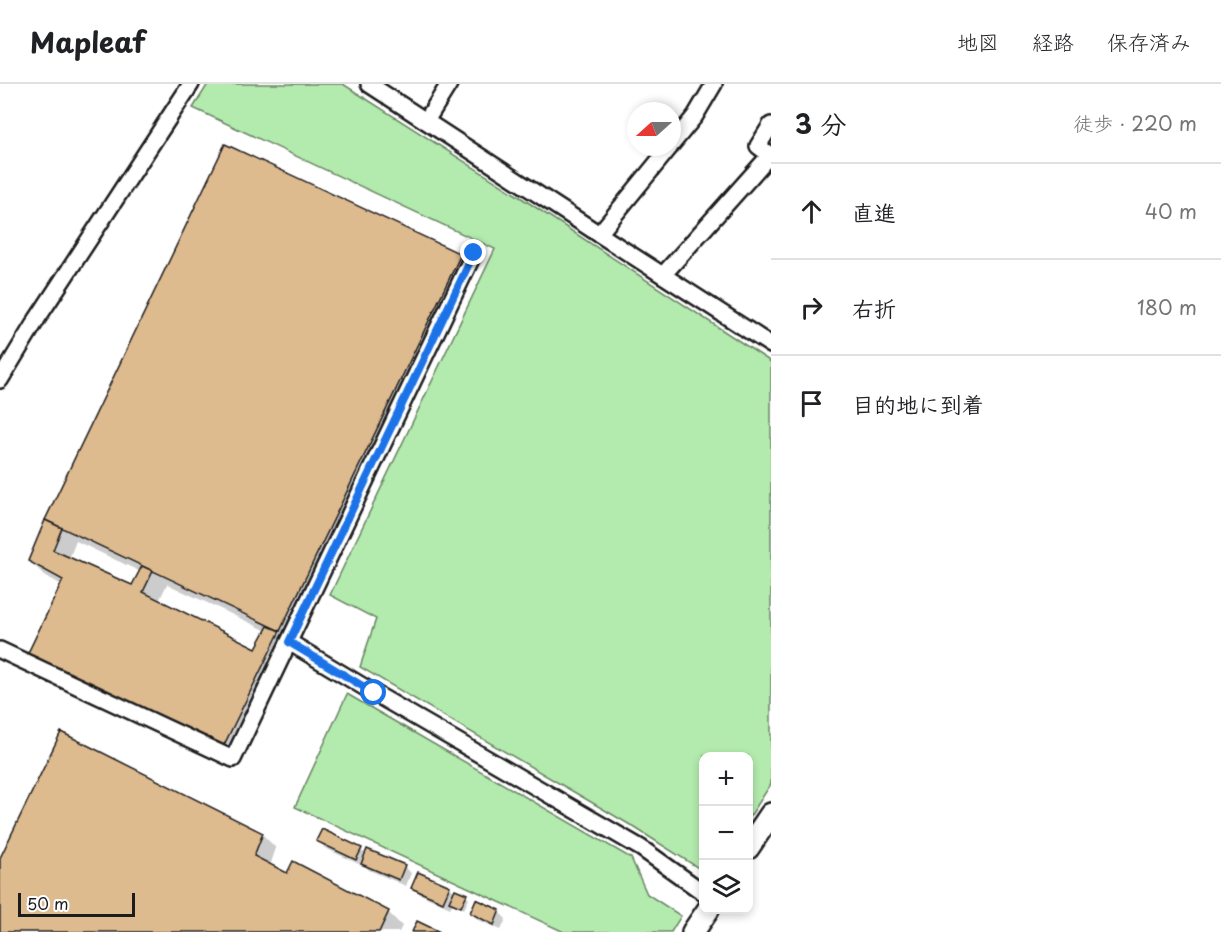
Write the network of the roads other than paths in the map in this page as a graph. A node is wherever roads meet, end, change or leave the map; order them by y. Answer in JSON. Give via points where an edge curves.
{"nodes":[{"id":1,"x":191,"y":84,"type":"edge"},
{"id":2,"x":369,"y":84,"type":"edge"},
{"id":3,"x":449,"y":84,"type":"edge"},
{"id":4,"x":714,"y":84,"type":"edge"},
{"id":5,"x":426,"y":121,"type":"junction"},
{"id":6,"x":771,"y":125,"type":"edge"},
{"id":7,"x":681,"y":134,"type":"edge"},
{"id":8,"x":663,"y":156,"type":"edge"},
{"id":9,"x":599,"y":234,"type":"junction"},
{"id":10,"x":474,"y":253,"type":"dead end"},
{"id":11,"x":663,"y":275,"type":"junction"},
{"id":12,"x":771,"y":345,"type":"edge"},
{"id":13,"x":0,"y":380,"type":"edge"},
{"id":14,"x":289,"y":642,"type":"junction"},
{"id":15,"x":0,"y":650,"type":"edge"},
{"id":16,"x":771,"y":814,"type":"edge"},
{"id":17,"x":753,"y":841,"type":"edge"},
{"id":18,"x":699,"y":889,"type":"edge"},
{"id":19,"x":705,"y":914,"type":"edge"},
{"id":20,"x":693,"y":932,"type":"edge"}],
"edges":[{"from":1,"to":13,"type":"street"},
{"from":2,"to":5,"type":"street"},
{"from":3,"to":5,"type":"street"},
{"from":4,"to":7,"type":"street"},
{"from":5,"to":9,"type":"street"},
{"from":6,"to":11,"type":"street","via":[[758,146],[770,155]]},
{"from":8,"to":9,"type":"street"},
{"from":9,"to":11,"type":"street"},
{"from":10,"to":14,"type":"street"},
{"from":11,"to":12,"type":"street"},
{"from":14,"to":15,"type":"street","via":[[233,759]]},
{"from":14,"to":18,"type":"street","via":[[640,848]]},
{"from":16,"to":17,"type":"main road"},
{"from":19,"to":20,"type":"main road"}]}
